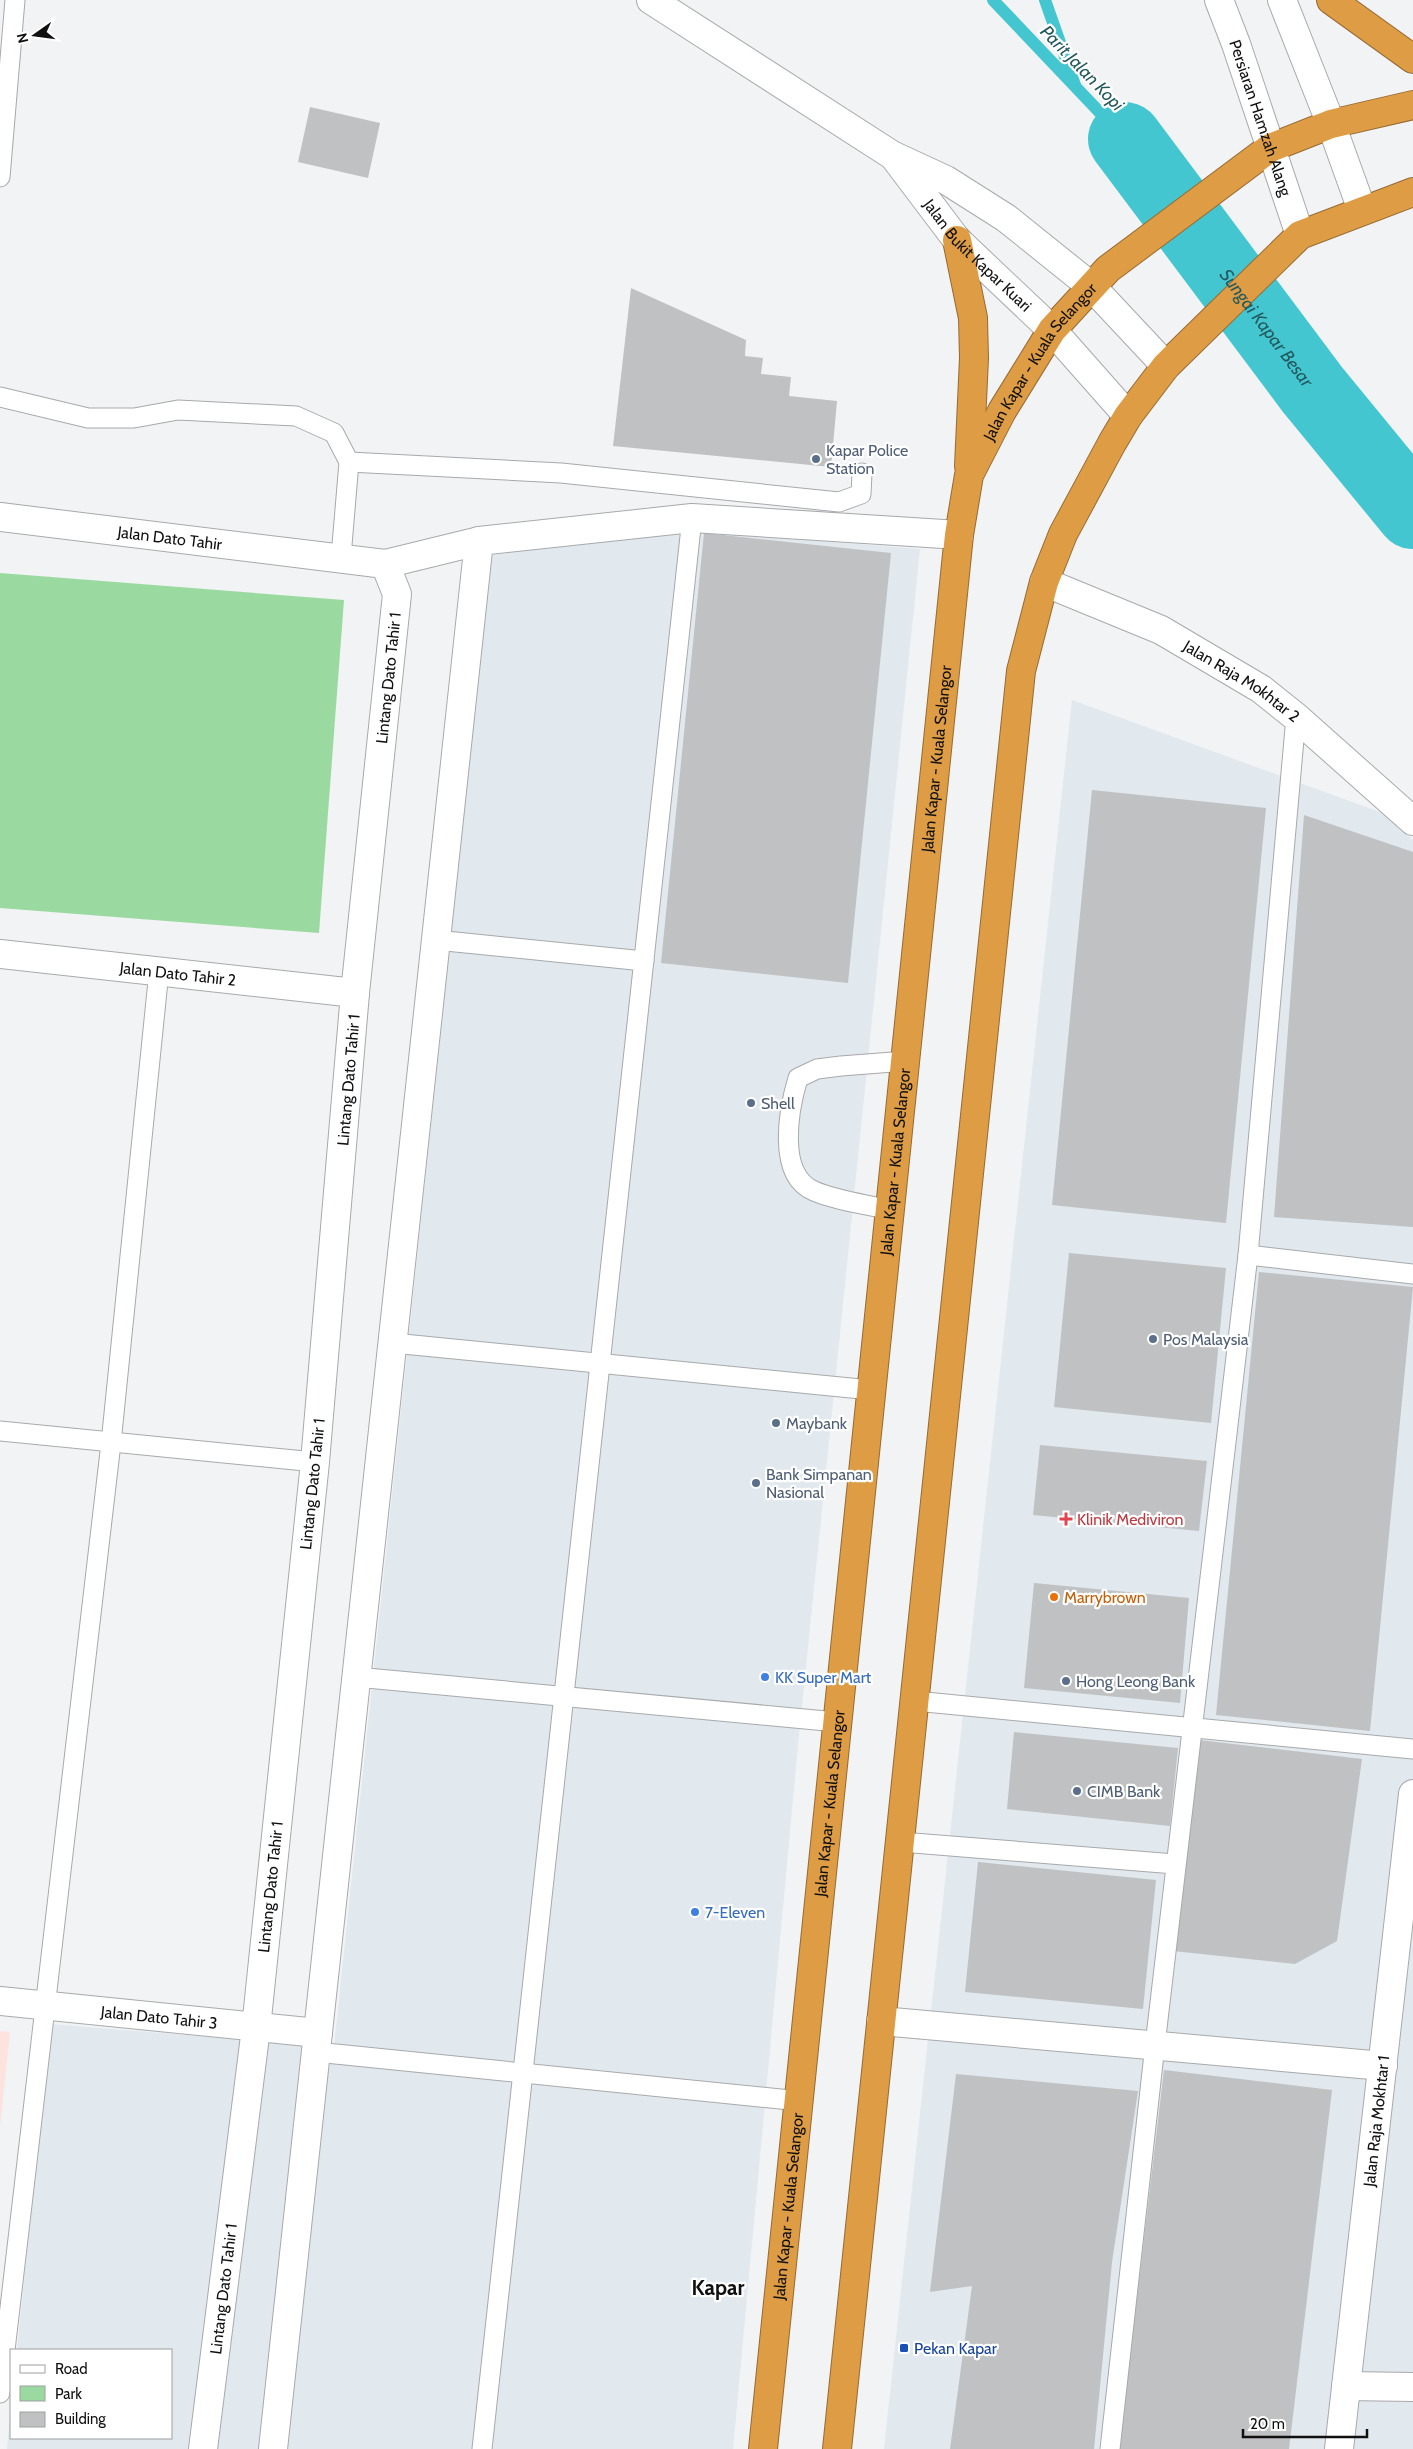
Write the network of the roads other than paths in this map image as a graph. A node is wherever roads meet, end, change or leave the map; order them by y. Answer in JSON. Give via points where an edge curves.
{"nodes":[{"id":1,"x":14,"y":0,"type":"edge"},
{"id":2,"x":652,"y":0,"type":"edge"},
{"id":3,"x":1219,"y":0,"type":"edge"},
{"id":4,"x":1282,"y":0,"type":"edge"},
{"id":5,"x":1331,"y":0,"type":"edge"},
{"id":6,"x":1413,"y":59,"type":"edge"},
{"id":7,"x":4,"y":72,"type":"edge"},
{"id":8,"x":1413,"y":105,"type":"edge"},
{"id":9,"x":1331,"y":124,"type":"junction"},
{"id":10,"x":1270,"y":148,"type":"junction"},
{"id":11,"x":892,"y":155,"type":"junction"},
{"id":12,"x":0,"y":177,"type":"edge"},
{"id":13,"x":1413,"y":192,"type":"edge"},
{"id":14,"x":1362,"y":210,"type":"junction"},
{"id":15,"x":957,"y":240,"type":"junction"},
{"id":16,"x":1293,"y":243,"type":"junction"},
{"id":17,"x":1100,"y":278,"type":"junction"},
{"id":18,"x":1052,"y":330,"type":"junction"},
{"id":19,"x":1173,"y":359,"type":"junction"},
{"id":20,"x":0,"y":397,"type":"edge"},
{"id":21,"x":1128,"y":416,"type":"junction"},
{"id":22,"x":349,"y":462,"type":"junction"},
{"id":23,"x":862,"y":473,"type":"dead end"},
{"id":24,"x":969,"y":475,"type":"junction"},
{"id":25,"x":0,"y":517,"type":"edge"},
{"id":26,"x":692,"y":518,"type":"junction"},
{"id":27,"x":959,"y":536,"type":"junction"},
{"id":28,"x":479,"y":541,"type":"junction"},
{"id":29,"x":341,"y":557,"type":"junction"},
{"id":30,"x":386,"y":564,"type":"junction"},
{"id":31,"x":1044,"y":582,"type":"junction"},
{"id":32,"x":1296,"y":717,"type":"junction"},
{"id":33,"x":1413,"y":821,"type":"edge"},
{"id":34,"x":436,"y":940,"type":"junction"},
{"id":35,"x":0,"y":954,"type":"edge"},
{"id":36,"x":644,"y":961,"type":"junction"},
{"id":37,"x":159,"y":971,"type":"junction"},
{"id":38,"x":355,"y":993,"type":"junction"},
{"id":39,"x":906,"y":1062,"type":"junction"},
{"id":40,"x":890,"y":1210,"type":"junction"},
{"id":41,"x":1248,"y":1255,"type":"junction"},
{"id":42,"x":1413,"y":1274,"type":"edge"},
{"id":43,"x":393,"y":1343,"type":"junction"},
{"id":44,"x":600,"y":1363,"type":"junction"},
{"id":45,"x":871,"y":1390,"type":"junction"},
{"id":46,"x":0,"y":1431,"type":"edge"},
{"id":47,"x":111,"y":1443,"type":"junction"},
{"id":48,"x":315,"y":1462,"type":"junction"},
{"id":49,"x":356,"y":1677,"type":"junction"},
{"id":50,"x":564,"y":1697,"type":"junction"},
{"id":51,"x":915,"y":1701,"type":"junction"},
{"id":52,"x":837,"y":1722,"type":"junction"},
{"id":53,"x":1192,"y":1728,"type":"junction"},
{"id":54,"x":1413,"y":1750,"type":"edge"},
{"id":55,"x":1413,"y":1794,"type":"edge"},
{"id":56,"x":901,"y":1842,"type":"junction"},
{"id":57,"x":1176,"y":1864,"type":"junction"},
{"id":58,"x":1405,"y":1939,"type":"edge"},
{"id":59,"x":0,"y":2001,"type":"edge"},
{"id":60,"x":44,"y":2006,"type":"junction"},
{"id":61,"x":881,"y":2021,"type":"junction"},
{"id":62,"x":256,"y":2028,"type":"junction"},
{"id":63,"x":317,"y":2043,"type":"junction"},
{"id":64,"x":1154,"y":2046,"type":"junction"},
{"id":65,"x":1383,"y":2066,"type":"junction"},
{"id":66,"x":523,"y":2073,"type":"junction"},
{"id":67,"x":800,"y":2101,"type":"junction"},
{"id":68,"x":1346,"y":2386,"type":"junction"},
{"id":69,"x":1413,"y":2387,"type":"edge"},
{"id":70,"x":0,"y":2393,"type":"edge"},
{"id":71,"x":202,"y":2449,"type":"edge"},
{"id":72,"x":274,"y":2449,"type":"edge"},
{"id":73,"x":482,"y":2449,"type":"edge"},
{"id":74,"x":763,"y":2449,"type":"edge"},
{"id":75,"x":837,"y":2449,"type":"edge"},
{"id":76,"x":1110,"y":2449,"type":"edge"},
{"id":77,"x":1339,"y":2449,"type":"edge"}],
"edges":[{"from":1,"to":7,"type":"lane"},
{"from":2,"to":11,"type":"street","name":"Jalan Bukit Kapar Kuari"},
{"from":3,"to":10,"type":"street","name":"Persiaran Hamzah Alang"},
{"from":4,"to":9,"type":"street"},
{"from":5,"to":6,"type":"highway"},
{"from":7,"to":12,"type":"lane"},
{"from":8,"to":9,"type":"highway","name":"Jalan Kapar - Kuala Selangor"},
{"from":9,"to":10,"type":"highway","name":"Jalan Kapar - Kuala Selangor"},
{"from":9,"to":14,"type":"street"},
{"from":10,"to":16,"type":"street","name":"Persiaran Hamzah Alang"},
{"from":10,"to":17,"type":"highway","name":"Jalan Kapar - Kuala Selangor"},
{"from":11,"to":15,"type":"street","name":"Jalan Bukit Kapar Kuari"},
{"from":11,"to":17,"type":"street","name":"Jalan Bukit Kapar Kuari","via":[[946,180]]},
{"from":13,"to":14,"type":"highway"},
{"from":14,"to":16,"type":"highway"},
{"from":15,"to":18,"type":"street","name":"Jalan Bukit Kapar Kuari"},
{"from":15,"to":24,"type":"highway","via":[[973,318]]},
{"from":16,"to":19,"type":"highway"},
{"from":17,"to":18,"type":"highway","name":"Jalan Kapar - Kuala Selangor"},
{"from":17,"to":19,"type":"street","name":"Jalan Bukit Kapar Kuari"},
{"from":18,"to":21,"type":"street","name":"Jalan Bukit Kapar Kuari"},
{"from":18,"to":24,"type":"highway","name":"Jalan Kapar - Kuala Selangor","via":[[1002,411]]},
{"from":19,"to":21,"type":"highway"},
{"from":20,"to":22,"type":"lane","via":[[88,418],[134,418],[178,410],[296,416],[334,433]]},
{"from":21,"to":31,"type":"highway","via":[[1063,534]]},
{"from":22,"to":23,"type":"lane","via":[[561,474],[839,502],[861,494]]},
{"from":22,"to":29,"type":"lane"},
{"from":24,"to":27,"type":"highway","name":"Jalan Kapar - Kuala Selangor"},
{"from":25,"to":29,"type":"street","name":"Jalan Dato Tahir"},
{"from":26,"to":27,"type":"street"},
{"from":26,"to":28,"type":"street"},
{"from":26,"to":36,"type":"lane"},
{"from":27,"to":39,"type":"highway","name":"Jalan Kapar - Kuala Selangor"},
{"from":28,"to":30,"type":"street"},
{"from":28,"to":34,"type":"street"},
{"from":29,"to":30,"type":"street"},
{"from":30,"to":38,"type":"street","name":"Lintang Dato Tahir 1","via":[[397,594]]},
{"from":31,"to":32,"type":"street","name":"Jalan Raja Mokhtar 2","via":[[1161,630],[1261,689]]},
{"from":31,"to":51,"type":"highway","via":[[1021,671]]},
{"from":32,"to":33,"type":"street","name":"Jalan Raja Mokhtar 2"},
{"from":32,"to":41,"type":"lane"},
{"from":34,"to":36,"type":"lane"},
{"from":34,"to":43,"type":"street"},
{"from":35,"to":37,"type":"street","name":"Jalan Dato Tahir 2"},
{"from":36,"to":44,"type":"lane"},
{"from":37,"to":38,"type":"street","name":"Jalan Dato Tahir 2"},
{"from":37,"to":47,"type":"lane"},
{"from":38,"to":48,"type":"street","name":"Lintang Dato Tahir 1"},
{"from":39,"to":40,"type":"highway","name":"Jalan Kapar - Kuala Selangor"},
{"from":39,"to":40,"type":"lane","via":[[817,1070],[798,1078],[790,1106],[789,1153],[794,1174],[813,1191]]},
{"from":40,"to":45,"type":"highway","name":"Jalan Kapar - Kuala Selangor"},
{"from":41,"to":42,"type":"lane"},
{"from":41,"to":53,"type":"lane"},
{"from":43,"to":44,"type":"lane"},
{"from":43,"to":49,"type":"street"},
{"from":44,"to":45,"type":"lane"},
{"from":44,"to":50,"type":"lane"},
{"from":45,"to":52,"type":"highway","name":"Jalan Kapar - Kuala Selangor"},
{"from":46,"to":47,"type":"lane"},
{"from":47,"to":48,"type":"lane"},
{"from":47,"to":60,"type":"lane"},
{"from":48,"to":62,"type":"street","name":"Lintang Dato Tahir 1"},
{"from":49,"to":50,"type":"lane"},
{"from":49,"to":63,"type":"street"},
{"from":50,"to":52,"type":"lane"},
{"from":50,"to":66,"type":"lane"},
{"from":51,"to":53,"type":"lane"},
{"from":51,"to":56,"type":"highway"},
{"from":52,"to":67,"type":"highway","name":"Jalan Kapar - Kuala Selangor"},
{"from":53,"to":54,"type":"lane"},
{"from":53,"to":57,"type":"lane"},
{"from":55,"to":58,"type":"street","name":"Jalan Raja Mokhtar 1"},
{"from":56,"to":57,"type":"lane"},
{"from":56,"to":61,"type":"highway"},
{"from":57,"to":64,"type":"lane"},
{"from":58,"to":65,"type":"street","name":"Jalan Raja Mokhtar 1"},
{"from":59,"to":60,"type":"street","name":"Jalan Dato Tahir 3"},
{"from":60,"to":62,"type":"street","name":"Jalan Dato Tahir 3"},
{"from":60,"to":70,"type":"lane"},
{"from":61,"to":64,"type":"street"},
{"from":61,"to":75,"type":"highway"},
{"from":62,"to":63,"type":"street","name":"Jalan Dato Tahir 3"},
{"from":62,"to":71,"type":"street","name":"Lintang Dato Tahir 1"},
{"from":63,"to":66,"type":"lane"},
{"from":63,"to":72,"type":"street"},
{"from":64,"to":65,"type":"street"},
{"from":64,"to":76,"type":"lane"},
{"from":65,"to":68,"type":"street","name":"Jalan Raja Mokhtar 1"},
{"from":66,"to":67,"type":"lane"},
{"from":66,"to":73,"type":"lane"},
{"from":67,"to":74,"type":"highway","name":"Jalan Kapar - Kuala Selangor"},
{"from":68,"to":69,"type":"street"},
{"from":68,"to":77,"type":"street","name":"Jalan Raja Mokhtar 1"}]}
